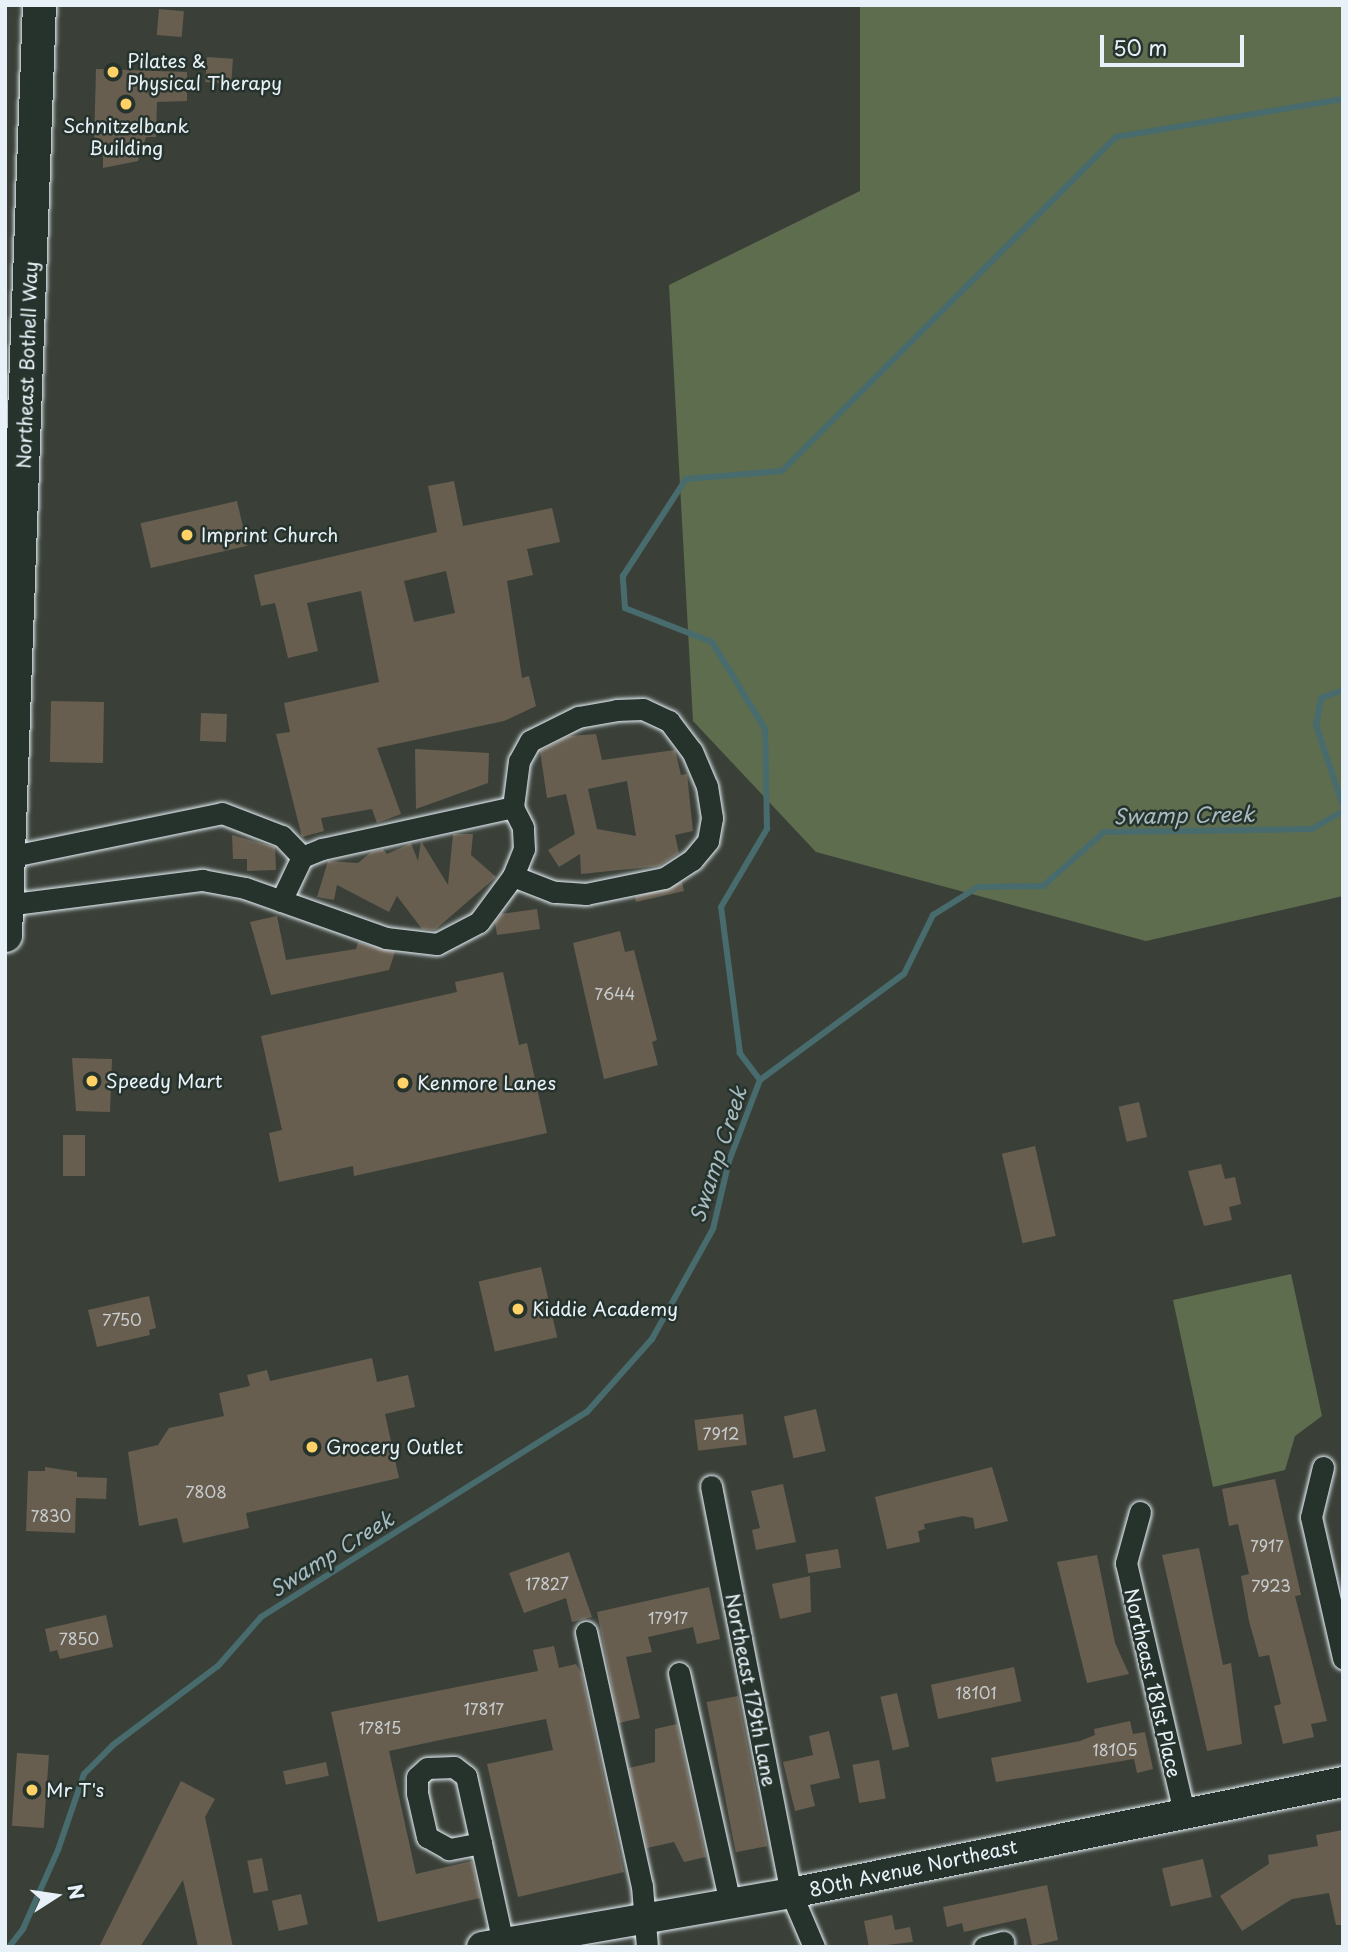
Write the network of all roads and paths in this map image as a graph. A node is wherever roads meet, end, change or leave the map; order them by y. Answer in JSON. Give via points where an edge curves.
{"nodes":[{"id":1,"x":39,"y":5,"type":"edge"},
{"id":2,"x":10,"y":631,"type":"edge"},
{"id":3,"x":513,"y":807,"type":"junction"},
{"id":4,"x":8,"y":857,"type":"junction"},
{"id":5,"x":302,"y":857,"type":"junction"},
{"id":6,"x":513,"y":876,"type":"junction"},
{"id":7,"x":281,"y":901,"type":"junction"},
{"id":8,"x":6,"y":905,"type":"edge"},
{"id":9,"x":5,"y":935,"type":"edge"},
{"id":10,"x":1323,"y":1467,"type":"dead end"},
{"id":11,"x":711,"y":1486,"type":"dead end"},
{"id":12,"x":1140,"y":1512,"type":"dead end"},
{"id":13,"x":586,"y":1632,"type":"dead end"},
{"id":14,"x":1343,"y":1658,"type":"edge"},
{"id":15,"x":679,"y":1673,"type":"dead end"},
{"id":16,"x":1343,"y":1782,"type":"edge"},
{"id":17,"x":1184,"y":1812,"type":"junction"},
{"id":18,"x":481,"y":1843,"type":"dead end"},
{"id":19,"x":791,"y":1893,"type":"junction"},
{"id":20,"x":730,"y":1903,"type":"junction"},
{"id":21,"x":644,"y":1933,"type":"edge"},
{"id":22,"x":492,"y":1945,"type":"edge"},
{"id":23,"x":814,"y":1947,"type":"edge"}],
"edges":[{"from":1,"to":2,"type":"main road","name":"Northeast Bothell Way","via":[[29,366]]},
{"from":2,"to":4,"type":"main road","name":"Northeast Bothell Way"},
{"from":3,"to":5,"type":"street"},
{"from":3,"to":6,"type":"street","via":[[523,827],[524,849]]},
{"from":3,"to":6,"type":"street","via":[[519,761],[530,741],[578,717],[643,709],[669,721],[692,751],[707,786],[712,818],[708,841],[692,860],[664,878],[586,894],[554,892]]},
{"from":4,"to":5,"type":"street","via":[[222,813],[282,836]]},
{"from":4,"to":8,"type":"main road","name":"Northeast Bothell Way"},
{"from":5,"to":7,"type":"street"},
{"from":6,"to":7,"type":"street","via":[[480,922],[437,944],[386,938]]},
{"from":7,"to":8,"type":"street","via":[[202,880]]},
{"from":8,"to":9,"type":"main road","name":"Northeast Bothell Way"},
{"from":10,"to":14,"type":"street","via":[[1311,1517]]},
{"from":11,"to":19,"type":"street","name":"Northeast 179th Lane"},
{"from":12,"to":17,"type":"street","name":"Northeast 181st Place","via":[[1126,1563]]},
{"from":13,"to":21,"type":"street","via":[[642,1886]]},
{"from":15,"to":20,"type":"street"},
{"from":16,"to":17,"type":"main road","name":"80th Avenue Northeast"},
{"from":17,"to":19,"type":"main road","name":"80th Avenue Northeast"},
{"from":18,"to":22,"type":"street"},
{"from":19,"to":20,"type":"main road","name":"80th Avenue Northeast"},
{"from":19,"to":23,"type":"street","name":"Northeast 179th Lane"},
{"from":20,"to":21,"type":"main road","name":"80th Avenue Northeast"},
{"from":21,"to":22,"type":"main road","name":"80th Avenue Northeast"}]}
